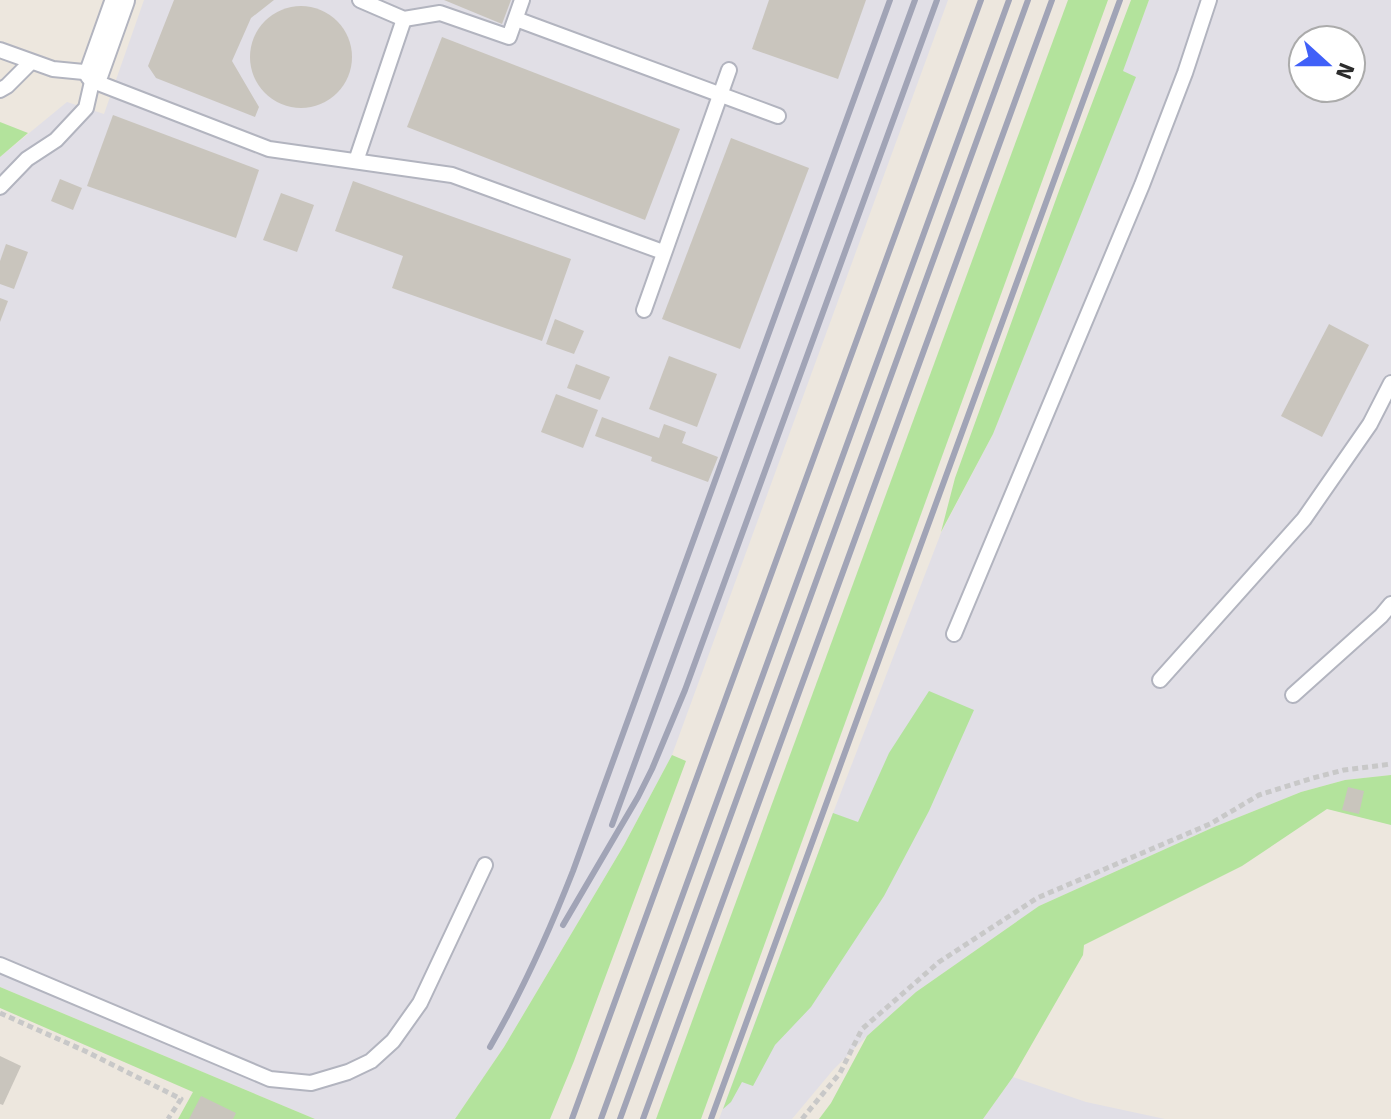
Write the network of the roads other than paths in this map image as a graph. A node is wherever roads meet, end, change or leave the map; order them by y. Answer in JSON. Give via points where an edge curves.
{"nodes":[{"id":1,"x":120,"y":0,"type":"edge"},
{"id":2,"x":360,"y":0,"type":"edge"},
{"id":3,"x":522,"y":0,"type":"edge"},
{"id":4,"x":1209,"y":0,"type":"edge"},
{"id":5,"x":404,"y":19,"type":"junction"},
{"id":6,"x":516,"y":19,"type":"junction"},
{"id":7,"x":0,"y":50,"type":"edge"},
{"id":8,"x":31,"y":62,"type":"junction"},
{"id":9,"x":729,"y":70,"type":"dead end"},
{"id":10,"x":93,"y":77,"type":"junction"},
{"id":11,"x":0,"y":90,"type":"edge"},
{"id":12,"x":720,"y":95,"type":"junction"},
{"id":13,"x":778,"y":116,"type":"dead end"},
{"id":14,"x":356,"y":161,"type":"junction"},
{"id":15,"x":0,"y":187,"type":"edge"},
{"id":16,"x":663,"y":252,"type":"junction"},
{"id":17,"x":644,"y":310,"type":"dead end"},
{"id":18,"x":1391,"y":383,"type":"edge"},
{"id":19,"x":1391,"y":604,"type":"edge"},
{"id":20,"x":954,"y":634,"type":"dead end"},
{"id":21,"x":1160,"y":680,"type":"dead end"},
{"id":22,"x":1293,"y":695,"type":"dead end"},
{"id":23,"x":485,"y":865,"type":"dead end"},
{"id":24,"x":0,"y":965,"type":"edge"}],
"edges":[{"from":1,"to":10,"type":"street"},
{"from":2,"to":5,"type":"lane"},
{"from":3,"to":6,"type":"lane"},
{"from":4,"to":20,"type":"lane","via":[[1142,185]]},
{"from":5,"to":6,"type":"lane","via":[[440,13],[509,37]]},
{"from":5,"to":14,"type":"lane"},
{"from":6,"to":12,"type":"lane"},
{"from":7,"to":8,"type":"lane"},
{"from":8,"to":10,"type":"lane"},
{"from":8,"to":11,"type":"lane"},
{"from":9,"to":12,"type":"lane"},
{"from":10,"to":14,"type":"lane","via":[[269,149]]},
{"from":10,"to":15,"type":"lane","via":[[86,108]]},
{"from":12,"to":13,"type":"lane"},
{"from":12,"to":16,"type":"lane"},
{"from":14,"to":16,"type":"lane","via":[[452,175]]},
{"from":16,"to":17,"type":"lane"},
{"from":18,"to":21,"type":"lane","via":[[1370,424],[1304,519]]},
{"from":19,"to":22,"type":"lane"},
{"from":23,"to":24,"type":"lane","via":[[420,1003],[393,1041],[371,1061],[311,1083],[270,1079]]}]}
